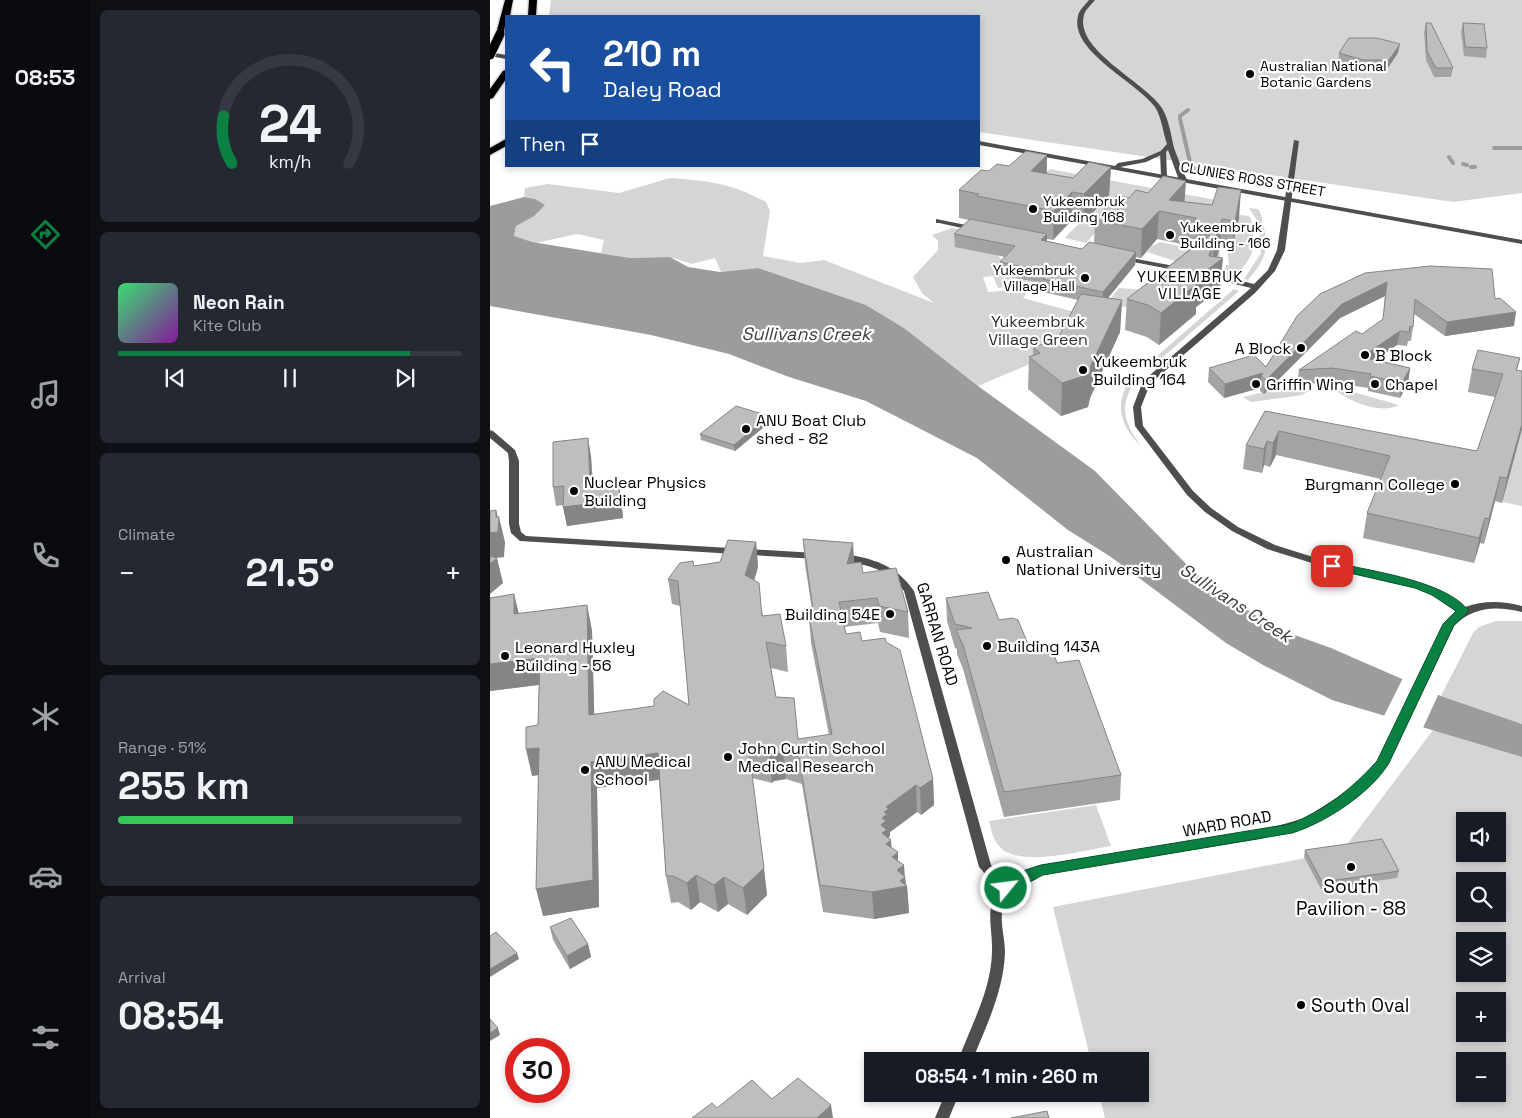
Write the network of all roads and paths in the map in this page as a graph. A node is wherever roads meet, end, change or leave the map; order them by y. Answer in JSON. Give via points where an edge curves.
{"nodes":[{"id":1,"x":509,"y":0,"type":"edge"},
{"id":2,"x":533,"y":0,"type":"edge"},
{"id":3,"x":1092,"y":0,"type":"edge"},
{"id":4,"x":506,"y":15,"type":"edge"},
{"id":5,"x":532,"y":15,"type":"edge"},
{"id":6,"x":505,"y":20,"type":"edge"},
{"id":7,"x":490,"y":47,"type":"edge"},
{"id":8,"x":505,"y":50,"type":"edge"},
{"id":9,"x":490,"y":54,"type":"edge"},
{"id":10,"x":505,"y":57,"type":"edge"},
{"id":11,"x":505,"y":75,"type":"edge"},
{"id":12,"x":490,"y":96,"type":"edge"},
{"id":13,"x":1296,"y":141,"type":"dead end"},
{"id":14,"x":505,"y":143,"type":"edge"},
{"id":15,"x":980,"y":143,"type":"edge"},
{"id":16,"x":1170,"y":145,"type":"junction"},
{"id":17,"x":490,"y":152,"type":"edge"},
{"id":18,"x":1162,"y":152,"type":"junction"},
{"id":19,"x":1099,"y":165,"type":"junction"},
{"id":20,"x":1164,"y":176,"type":"junction"},
{"id":21,"x":1183,"y":180,"type":"junction"},
{"id":22,"x":1286,"y":198,"type":"junction"},
{"id":23,"x":939,"y":221,"type":"dead end"},
{"id":24,"x":984,"y":230,"type":"edge"},
{"id":25,"x":1522,"y":242,"type":"edge"},
{"id":26,"x":1118,"y":257,"type":"edge"},
{"id":27,"x":1256,"y":287,"type":"junction"},
{"id":28,"x":490,"y":434,"type":"edge"},
{"id":29,"x":1522,"y":609,"type":"edge"},
{"id":30,"x":1463,"y":611,"type":"junction"},
{"id":31,"x":1006,"y":888,"type":"junction"},
{"id":32,"x":968,"y":1052,"type":"edge"},
{"id":33,"x":949,"y":1102,"type":"edge"},
{"id":34,"x":942,"y":1118,"type":"edge"}],
"edges":[{"from":1,"to":4,"type":"highway"},
{"from":2,"to":5,"type":"highway"},
{"from":3,"to":16,"type":"street","via":[[1080,13],[1078,26],[1084,41],[1155,103],[1164,119]]},
{"from":6,"to":9,"type":"highway","bridge":true},
{"from":7,"to":8,"type":"street"},
{"from":9,"to":10,"type":"street"},
{"from":11,"to":12,"type":"highway"},
{"from":13,"to":22,"type":"street"},
{"from":14,"to":17,"type":"highway"},
{"from":15,"to":19,"type":"street","name":"CLUNIES ROSS STREET"},
{"from":16,"to":18,"type":"street"},
{"from":16,"to":21,"type":"street"},
{"from":18,"to":19,"type":"street","via":[[1134,163]]},
{"from":18,"to":20,"type":"street"},
{"from":19,"to":20,"type":"street","name":"CLUNIES ROSS STREET"},
{"from":20,"to":21,"type":"street","name":"CLUNIES ROSS STREET"},
{"from":21,"to":22,"type":"street","name":"CLUNIES ROSS STREET"},
{"from":22,"to":25,"type":"street","name":"CLUNIES ROSS STREET"},
{"from":22,"to":27,"type":"street","via":[[1281,250],[1272,271]]},
{"from":23,"to":24,"type":"street"},
{"from":26,"to":27,"type":"street"},
{"from":27,"to":30,"type":"street","via":[[1146,383],[1137,407],[1140,426],[1190,493],[1235,529],[1271,547],[1436,592]]},
{"from":28,"to":31,"type":"street","name":"GARRAN ROAD","via":[[512,452],[514,524],[516,534],[523,539],[854,558],[884,567],[900,577],[909,591],[985,867]]},
{"from":29,"to":30,"type":"street","via":[[1489,605]]},
{"from":30,"to":31,"type":"street","name":"WARD ROAD","via":[[1449,624],[1382,763],[1345,800],[1309,822],[1260,835],[1041,870]]},
{"from":31,"to":32,"type":"street","via":[[995,913],[998,950],[992,991]]},
{"from":33,"to":34,"type":"street"}]}
